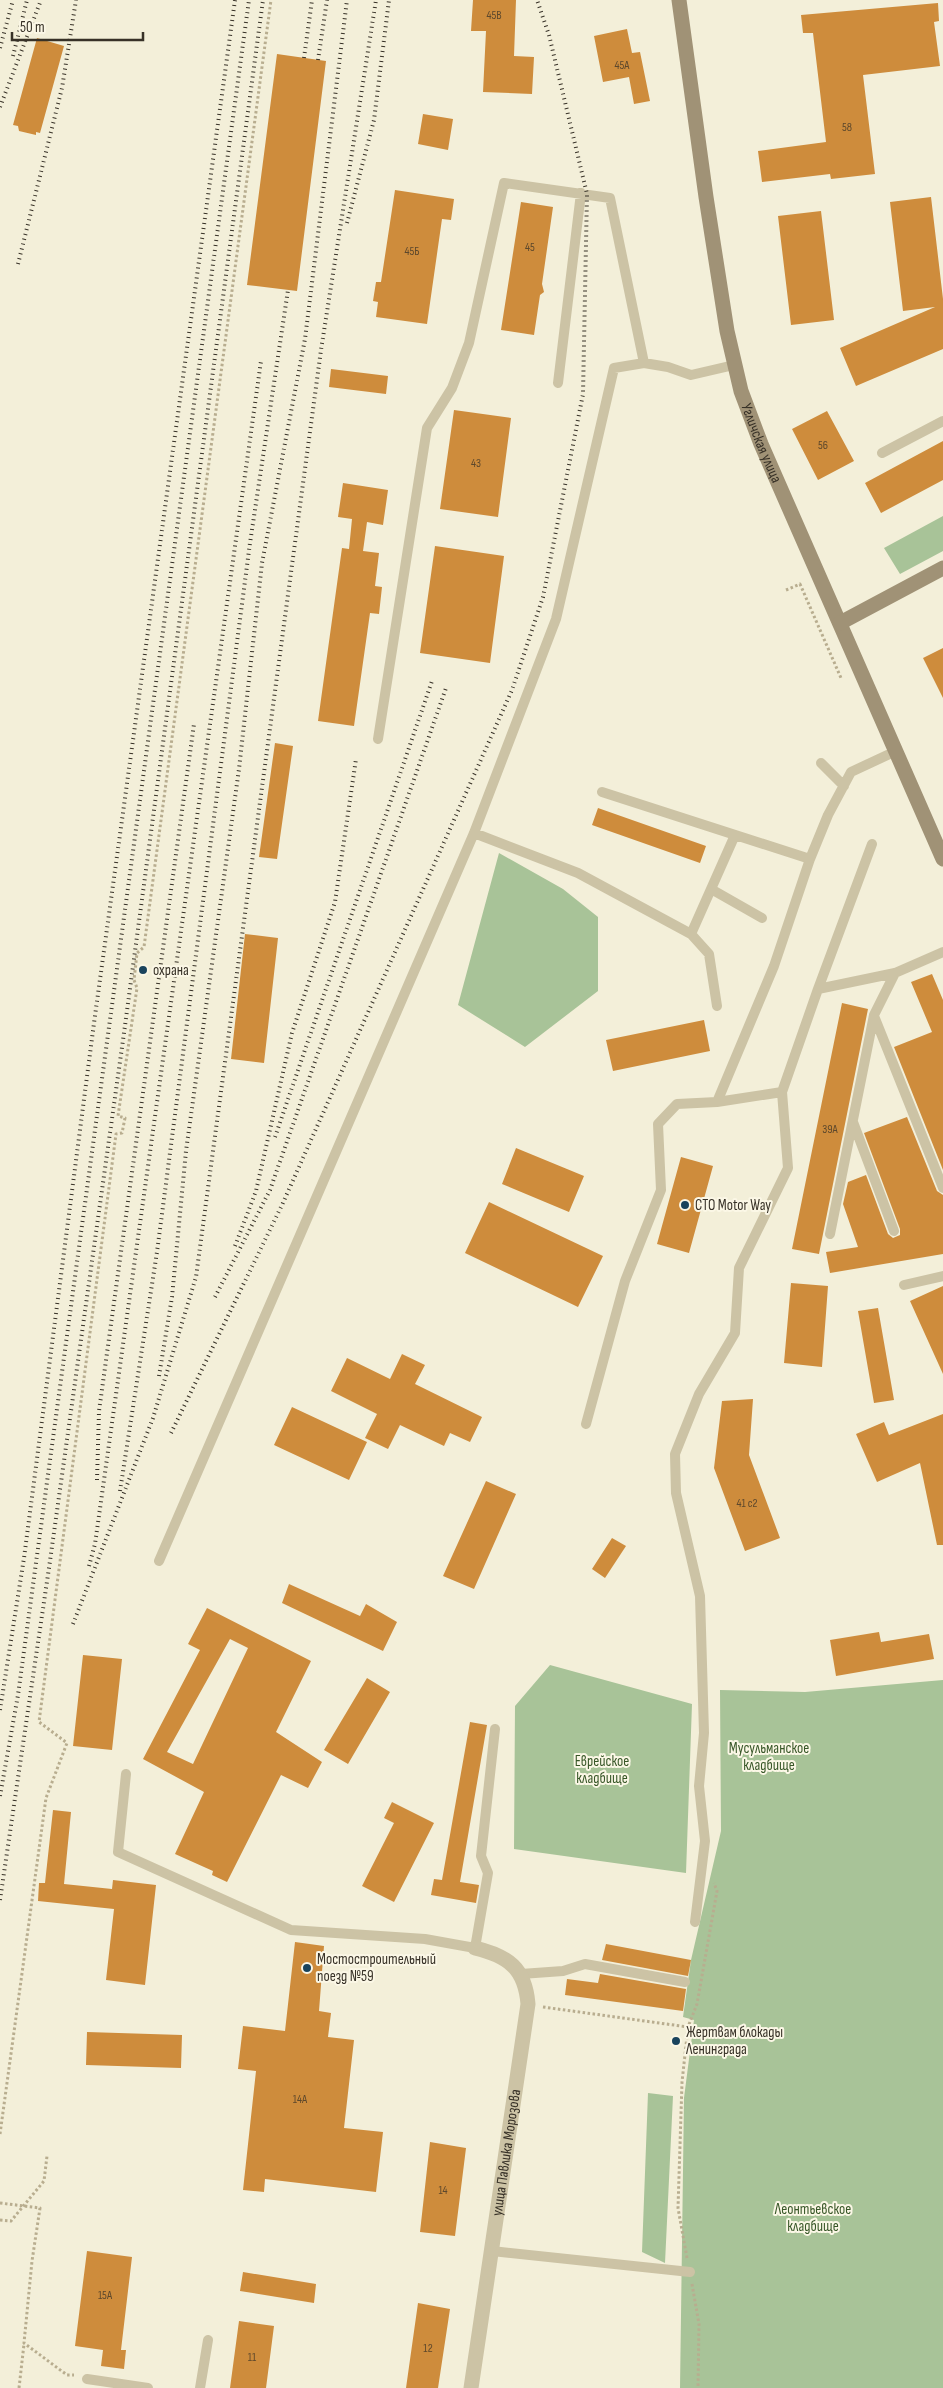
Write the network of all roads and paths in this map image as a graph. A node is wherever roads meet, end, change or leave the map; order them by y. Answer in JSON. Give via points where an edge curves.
{"nodes":[{"id":1,"x":271,"y":0,"type":"edge"},
{"id":2,"x":680,"y":0,"type":"edge"},
{"id":3,"x":581,"y":193,"type":"junction"},
{"id":4,"x":644,"y":363,"type":"junction"},
{"id":5,"x":734,"y":365,"type":"junction"},
{"id":6,"x":558,"y":383,"type":"dead end"},
{"id":7,"x":943,"y":421,"type":"edge"},
{"id":8,"x":882,"y":453,"type":"dead end"},
{"id":9,"x":943,"y":568,"type":"edge"},
{"id":10,"x":786,"y":590,"type":"dead end"},
{"id":11,"x":840,"y":623,"type":"junction"},
{"id":12,"x":841,"y":678,"type":"dead end"},
{"id":13,"x":378,"y":739,"type":"dead end"},
{"id":14,"x":896,"y":751,"type":"junction"},
{"id":15,"x":821,"y":763,"type":"dead end"},
{"id":16,"x":844,"y":786,"type":"junction"},
{"id":17,"x":602,"y":792,"type":"dead end"},
{"id":18,"x":474,"y":832,"type":"junction"},
{"id":19,"x":735,"y":835,"type":"junction"},
{"id":20,"x":872,"y":844,"type":"dead end"},
{"id":21,"x":810,"y":859,"type":"junction"},
{"id":22,"x":943,"y":859,"type":"edge"},
{"id":23,"x":711,"y":889,"type":"junction"},
{"id":24,"x":762,"y":918,"type":"dead end"},
{"id":25,"x":691,"y":934,"type":"junction"},
{"id":26,"x":943,"y":952,"type":"edge"},
{"id":27,"x":895,"y":973,"type":"junction"},
{"id":28,"x":818,"y":989,"type":"junction"},
{"id":29,"x":717,"y":1006,"type":"dead end"},
{"id":30,"x":874,"y":1015,"type":"junction"},
{"id":31,"x":782,"y":1092,"type":"junction"},
{"id":32,"x":717,"y":1102,"type":"junction"},
{"id":33,"x":852,"y":1121,"type":"junction"},
{"id":34,"x":943,"y":1188,"type":"edge"},
{"id":35,"x":894,"y":1232,"type":"dead end"},
{"id":36,"x":830,"y":1234,"type":"dead end"},
{"id":37,"x":943,"y":1276,"type":"edge"},
{"id":38,"x":904,"y":1285,"type":"dead end"},
{"id":39,"x":586,"y":1424,"type":"dead end"},
{"id":40,"x":159,"y":1561,"type":"dead end"},
{"id":41,"x":495,"y":1729,"type":"dead end"},
{"id":42,"x":126,"y":1774,"type":"dead end"},
{"id":43,"x":703,"y":1857,"type":"junction"},
{"id":44,"x":694,"y":1922,"type":"dead end"},
{"id":45,"x":475,"y":1948,"type":"junction"},
{"id":46,"x":521,"y":1974,"type":"junction"},
{"id":47,"x":684,"y":1982,"type":"dead end"},
{"id":48,"x":528,"y":2004,"type":"junction"},
{"id":49,"x":688,"y":2027,"type":"junction"},
{"id":50,"x":0,"y":2134,"type":"edge"},
{"id":51,"x":47,"y":2156,"type":"dead end"},
{"id":52,"x":0,"y":2203,"type":"edge"},
{"id":53,"x":0,"y":2220,"type":"edge"},
{"id":54,"x":492,"y":2251,"type":"junction"},
{"id":55,"x":690,"y":2272,"type":"junction"},
{"id":56,"x":208,"y":2340,"type":"dead end"},
{"id":57,"x":24,"y":2343,"type":"junction"},
{"id":58,"x":87,"y":2379,"type":"joint"},
{"id":59,"x":19,"y":2388,"type":"edge"},
{"id":60,"x":148,"y":2388,"type":"edge"},
{"id":61,"x":200,"y":2388,"type":"edge"},
{"id":62,"x":471,"y":2388,"type":"edge"},
{"id":63,"x":698,"y":2388,"type":"edge"}],
"edges":[{"from":1,"to":50,"type":"path","via":[[146,937],[144,947],[137,953],[134,980],[137,988],[118,1116],[125,1118],[122,1133],[116,1134],[39,1722],[66,1743],[46,1798]]},
{"from":2,"to":5,"type":"street","name":"Угличская улица","via":[[718,283]]},
{"from":3,"to":4,"type":"lane","via":[[610,198]]},
{"from":3,"to":6,"type":"lane"},
{"from":3,"to":13,"type":"lane","via":[[504,182],[469,343],[452,388],[427,428]]},
{"from":4,"to":5,"type":"lane","via":[[691,375]]},
{"from":4,"to":18,"type":"lane","via":[[614,368],[556,619]]},
{"from":5,"to":11,"type":"street","name":"Угличская улица","via":[[749,416]]},
{"from":7,"to":8,"type":"lane"},
{"from":9,"to":11,"type":"street"},
{"from":10,"to":12,"type":"path","via":[[800,584]]},
{"from":11,"to":14,"type":"street","name":"Угличская улица"},
{"from":14,"to":16,"type":"lane","via":[[851,772]]},
{"from":14,"to":22,"type":"street","name":"Угличская улица"},
{"from":15,"to":16,"type":"lane"},
{"from":16,"to":21,"type":"lane"},
{"from":17,"to":19,"type":"lane"},
{"from":18,"to":25,"type":"lane","via":[[578,874]]},
{"from":18,"to":40,"type":"lane"},
{"from":19,"to":21,"type":"lane"},
{"from":19,"to":23,"type":"lane"},
{"from":20,"to":28,"type":"lane"},
{"from":21,"to":32,"type":"lane","via":[[774,966]]},
{"from":23,"to":24,"type":"lane"},
{"from":23,"to":25,"type":"lane"},
{"from":25,"to":29,"type":"lane","via":[[708,954]]},
{"from":26,"to":27,"type":"lane"},
{"from":27,"to":28,"type":"lane"},
{"from":27,"to":30,"type":"lane"},
{"from":28,"to":31,"type":"lane"},
{"from":30,"to":33,"type":"lane"},
{"from":30,"to":34,"type":"lane"},
{"from":31,"to":32,"type":"lane"},
{"from":31,"to":43,"type":"lane","via":[[788,1168],[740,1268],[735,1333],[699,1394],[675,1454],[676,1493],[700,1596]]},
{"from":32,"to":39,"type":"lane","via":[[676,1104],[658,1124],[661,1190],[625,1281]]},
{"from":33,"to":35,"type":"lane"},
{"from":33,"to":36,"type":"lane"},
{"from":37,"to":38,"type":"lane"},
{"from":41,"to":45,"type":"lane","via":[[481,1856],[488,1873]]},
{"from":42,"to":45,"type":"lane","via":[[118,1852],[291,1930],[425,1939]]},
{"from":43,"to":44,"type":"lane"},
{"from":43,"to":49,"type":"path","via":[[717,1891],[697,2004]]},
{"from":45,"to":46,"type":"street","via":[[493,1952]]},
{"from":46,"to":47,"type":"lane","via":[[562,1971],[584,1964]]},
{"from":46,"to":48,"type":"street","name":"улица Павлика Морозова","via":[[527,1986]]},
{"from":48,"to":49,"type":"path"},
{"from":48,"to":54,"type":"street","name":"улица Павлика Морозова"},
{"from":49,"to":55,"type":"path","via":[[682,2082],[678,2208]]},
{"from":51,"to":53,"type":"path","via":[[44,2181],[11,2221]]},
{"from":52,"to":57,"type":"path","via":[[40,2208]]},
{"from":54,"to":55,"type":"lane"},
{"from":54,"to":62,"type":"street","name":"улица Павлика Морозова"},
{"from":55,"to":63,"type":"path","via":[[699,2324]]},
{"from":56,"to":61,"type":"lane"},
{"from":57,"to":58,"type":"path","via":[[67,2375]]},
{"from":57,"to":59,"type":"path"},
{"from":58,"to":60,"type":"lane"}]}
